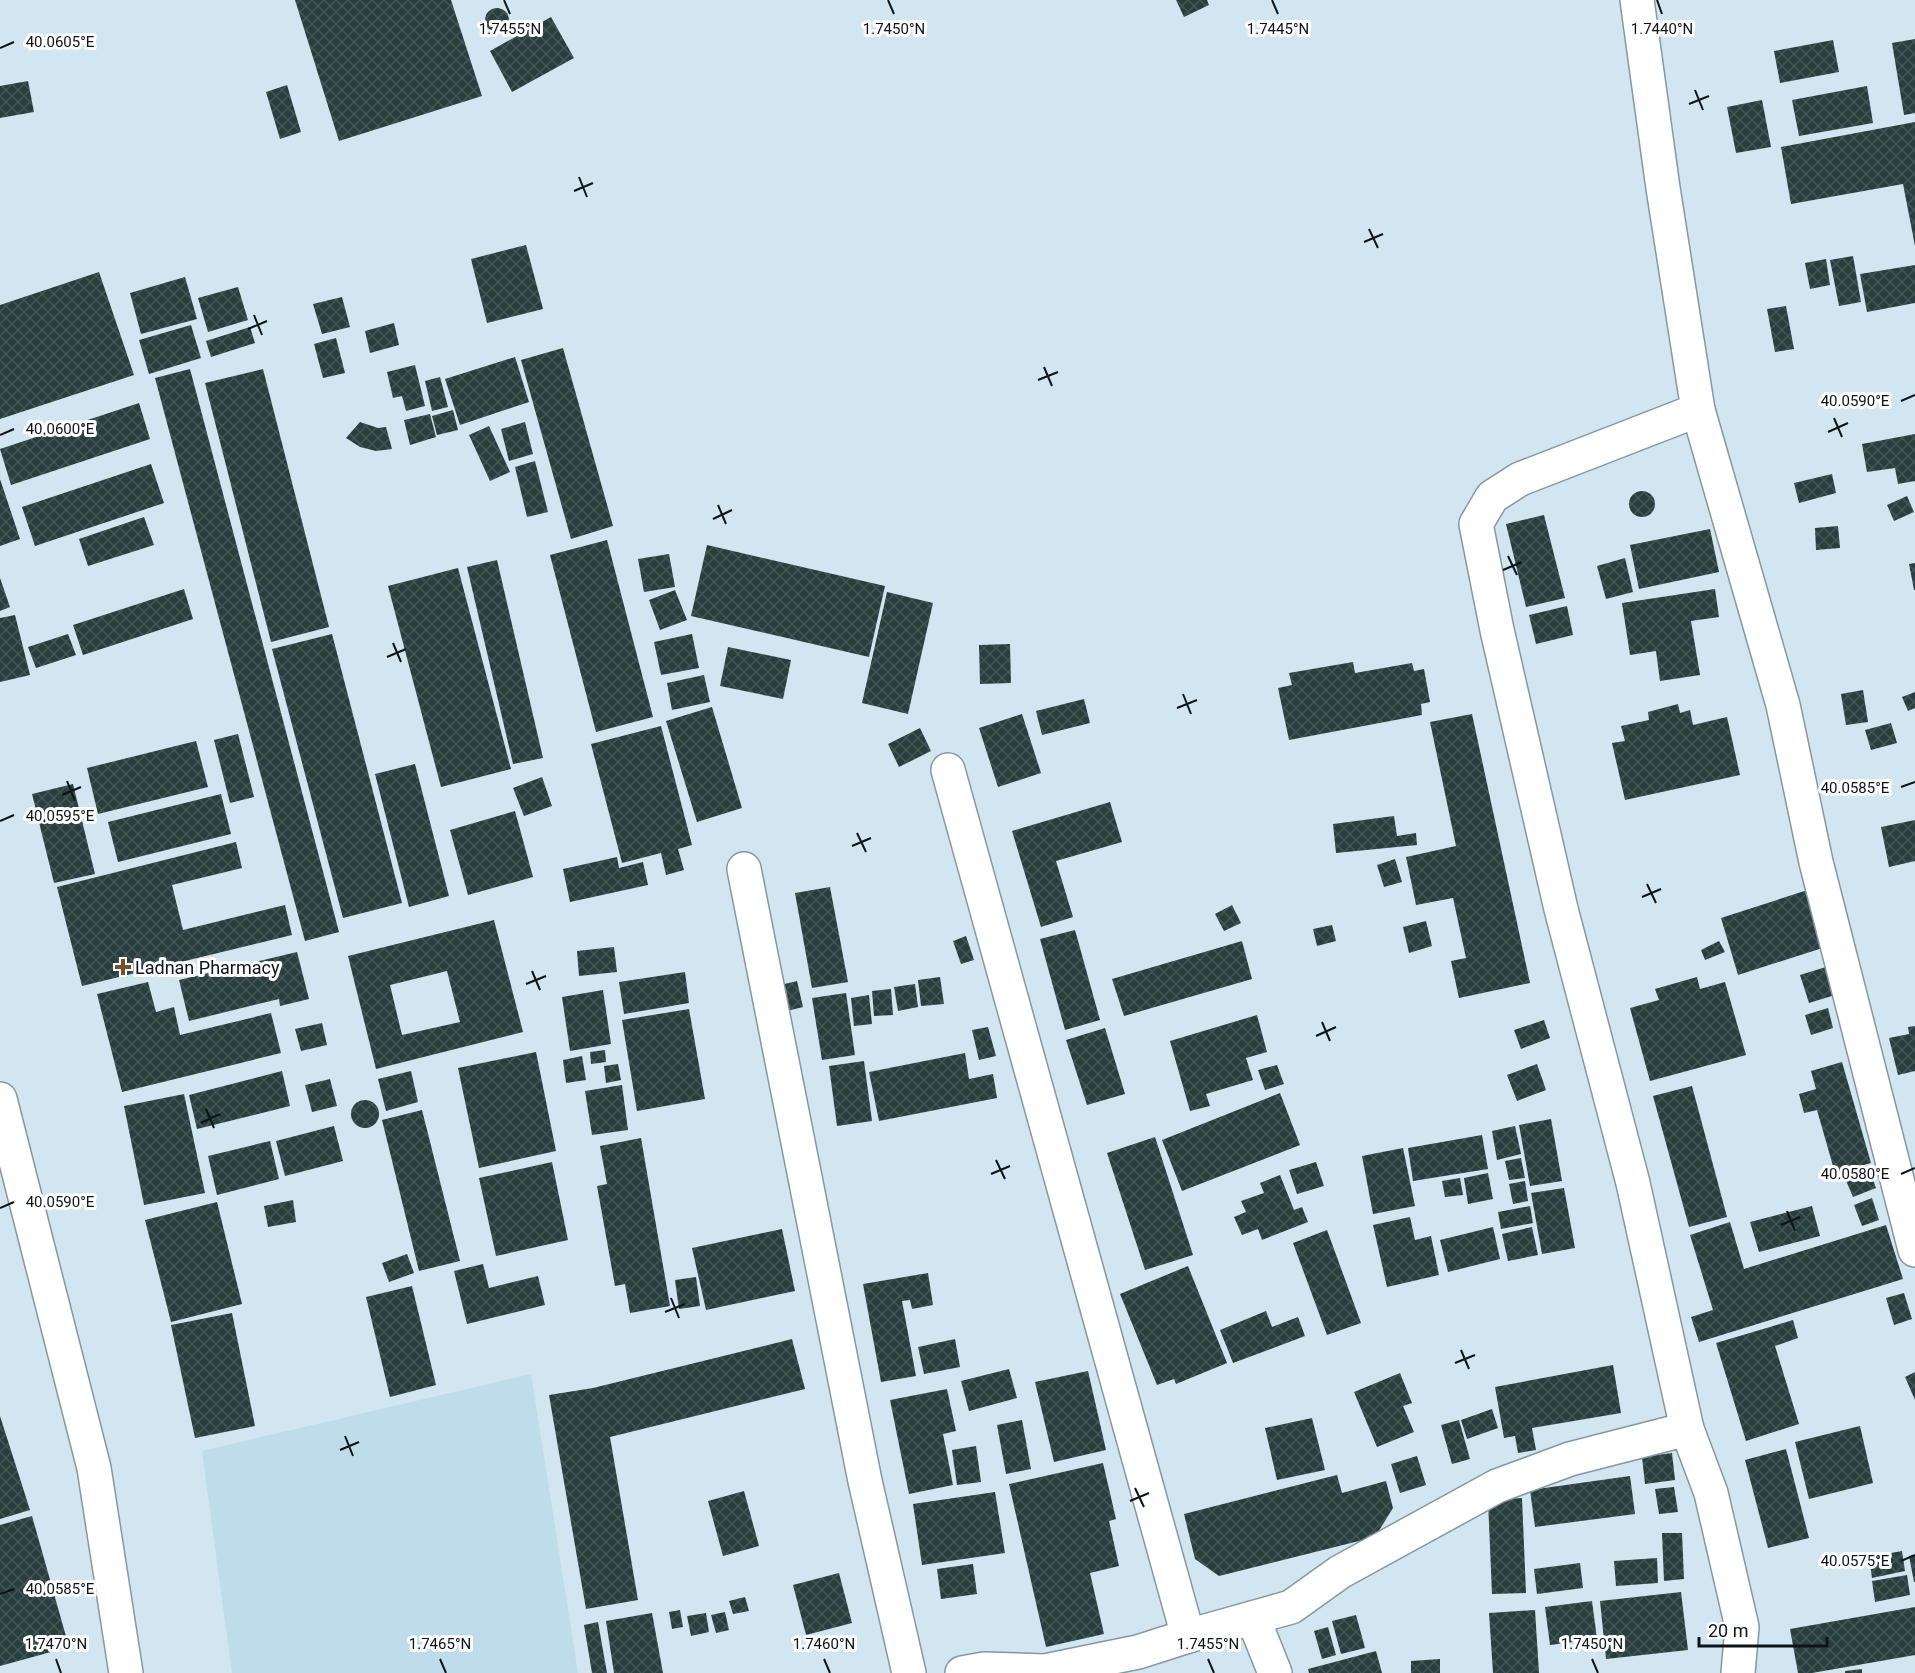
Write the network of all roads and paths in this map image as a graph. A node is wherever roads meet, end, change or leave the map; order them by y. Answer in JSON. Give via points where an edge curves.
{"nodes":[{"id":1,"x":1637,"y":0,"type":"edge"},
{"id":2,"x":1698,"y":410,"type":"junction"},
{"id":3,"x":948,"y":770,"type":"dead end"},
{"id":4,"x":744,"y":869,"type":"dead end"},
{"id":5,"x":0,"y":1099,"type":"edge"},
{"id":6,"x":1915,"y":1250,"type":"edge"},
{"id":7,"x":1687,"y":1429,"type":"junction"},
{"id":8,"x":1253,"y":1618,"type":"junction"},
{"id":9,"x":1188,"y":1636,"type":"junction"},
{"id":10,"x":126,"y":1673,"type":"edge"},
{"id":11,"x":909,"y":1673,"type":"edge"},
{"id":12,"x":962,"y":1673,"type":"edge"},
{"id":13,"x":1275,"y":1673,"type":"edge"},
{"id":14,"x":1738,"y":1673,"type":"edge"}],
"edges":[{"from":1,"to":2,"type":"street"},
{"from":2,"to":6,"type":"street","via":[[1783,705],[1816,862]]},
{"from":2,"to":7,"type":"street","via":[[1520,479],[1492,497],[1476,524],[1561,909],[1633,1183]]},
{"from":3,"to":9,"type":"street"},
{"from":4,"to":11,"type":"street","via":[[865,1481]]},
{"from":5,"to":10,"type":"street","via":[[94,1468]]},
{"from":7,"to":8,"type":"street","via":[[1570,1459],[1497,1486],[1340,1572],[1291,1607]]},
{"from":7,"to":14,"type":"street","via":[[1711,1493],[1742,1627]]},
{"from":8,"to":9,"type":"street"},
{"from":8,"to":13,"type":"street"},
{"from":9,"to":12,"type":"street","via":[[1138,1652],[1045,1671],[984,1669]]}]}
